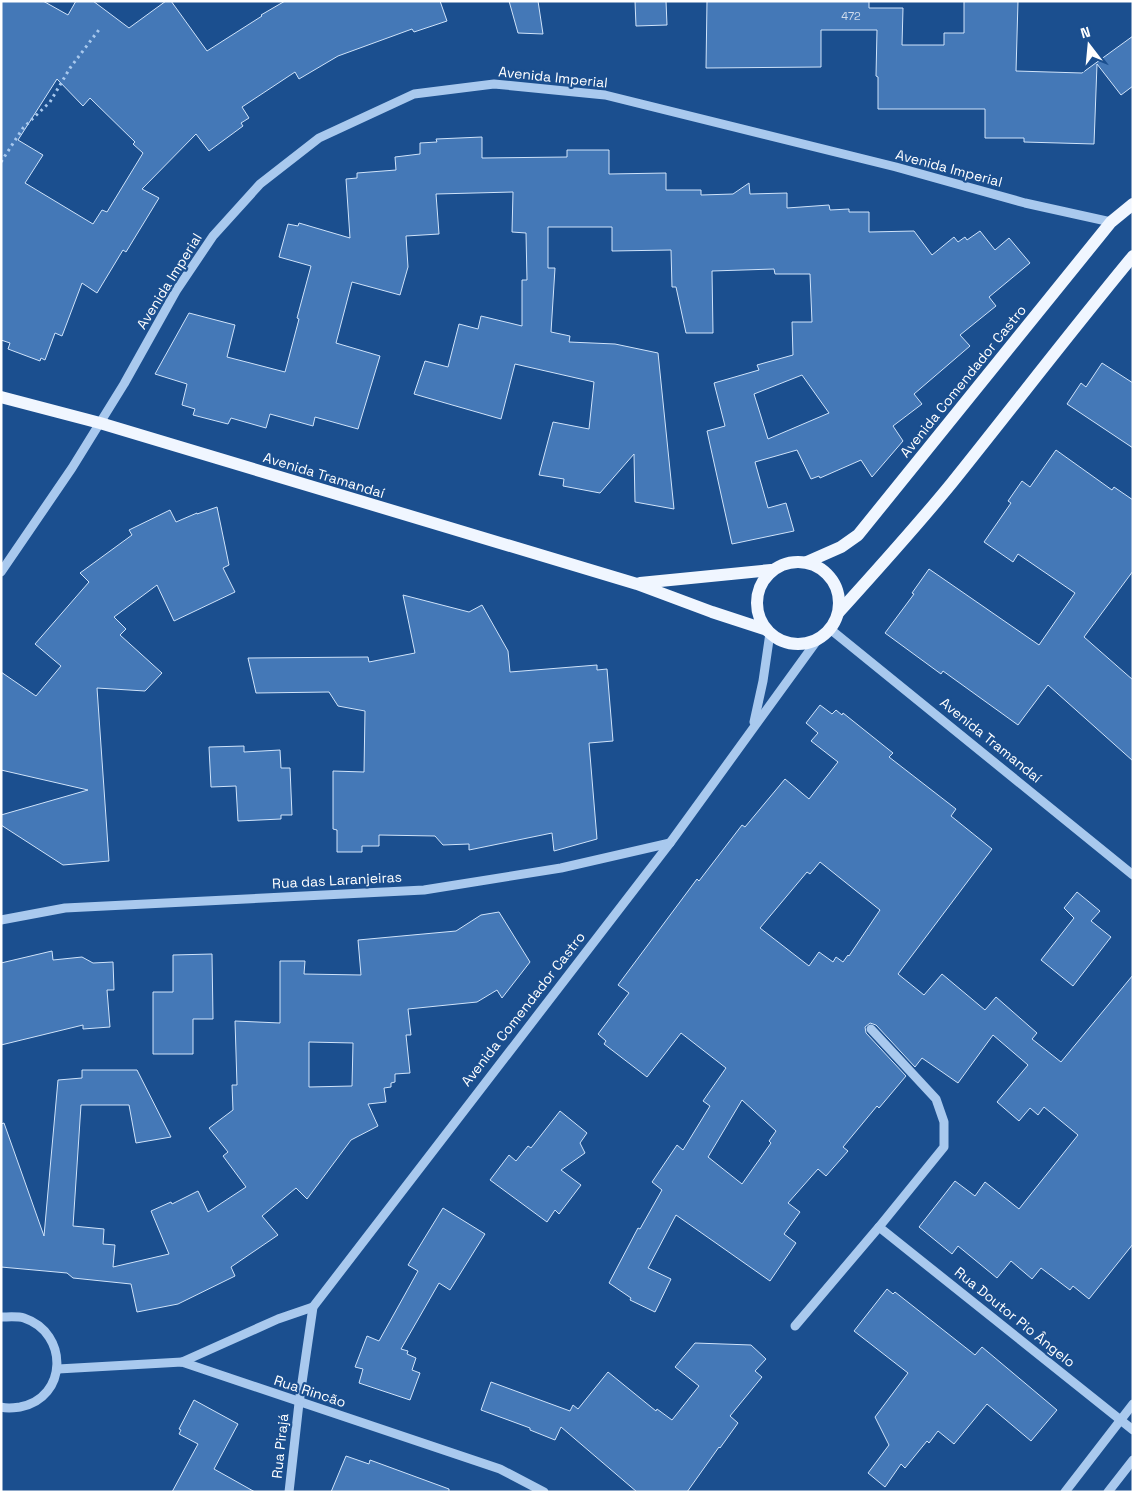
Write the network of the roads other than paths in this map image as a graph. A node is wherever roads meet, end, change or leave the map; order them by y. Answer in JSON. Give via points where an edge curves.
{"nodes":[{"id":1,"x":1133,"y":204,"type":"edge"},
{"id":2,"x":1111,"y":222,"type":"junction"},
{"id":3,"x":1133,"y":256,"type":"edge"},
{"id":4,"x":1,"y":397,"type":"edge"},
{"id":5,"x":100,"y":423,"type":"junction"},
{"id":6,"x":806,"y":562,"type":"junction"},
{"id":7,"x":772,"y":570,"type":"junction"},
{"id":8,"x":1,"y":572,"type":"edge"},
{"id":9,"x":637,"y":584,"type":"junction"},
{"id":10,"x":839,"y":612,"type":"junction"},
{"id":11,"x":830,"y":629,"type":"junction"},
{"id":12,"x":768,"y":631,"type":"junction"},
{"id":13,"x":818,"y":639,"type":"junction"},
{"id":14,"x":753,"y":727,"type":"junction"},
{"id":15,"x":670,"y":842,"type":"junction"},
{"id":16,"x":1133,"y":875,"type":"edge"},
{"id":17,"x":1,"y":920,"type":"edge"},
{"id":18,"x":871,"y":1028,"type":"dead end"},
{"id":19,"x":879,"y":1227,"type":"junction"},
{"id":20,"x":313,"y":1306,"type":"junction"},
{"id":21,"x":1,"y":1317,"type":"edge"},
{"id":22,"x":795,"y":1326,"type":"dead end"},
{"id":23,"x":182,"y":1362,"type":"junction"},
{"id":24,"x":58,"y":1369,"type":"junction"},
{"id":25,"x":299,"y":1403,"type":"junction"},
{"id":26,"x":1133,"y":1404,"type":"edge"},
{"id":27,"x":1,"y":1407,"type":"edge"},
{"id":28,"x":1120,"y":1419,"type":"junction"},
{"id":29,"x":1133,"y":1430,"type":"edge"},
{"id":30,"x":1133,"y":1460,"type":"edge"},
{"id":31,"x":289,"y":1492,"type":"edge"},
{"id":32,"x":544,"y":1492,"type":"edge"},
{"id":33,"x":1065,"y":1492,"type":"edge"},
{"id":34,"x":1108,"y":1492,"type":"edge"}],
"edges":[{"from":1,"to":2,"type":"main road","name":"Avenida Comendador Castro"},
{"from":2,"to":5,"type":"street","name":"Avenida Imperial","via":[[1025,203],[605,95],[494,84],[414,94],[319,138],[260,184],[213,236],[176,291]]},
{"from":2,"to":6,"type":"main road","name":"Avenida Comendador Castro","via":[[858,535],[841,547]]},
{"from":3,"to":10,"type":"main road","via":[[951,484]]},
{"from":4,"to":5,"type":"main road","name":"Avenida Tramandaí"},
{"from":5,"to":8,"type":"street","name":"Avenida Imperial"},
{"from":5,"to":9,"type":"main road","name":"Avenida Tramandaí"},
{"from":6,"to":7,"type":"main road","via":[[794,561]]},
{"from":6,"to":10,"type":"main road","via":[[822,568],[833,580],[840,596]]},
{"from":7,"to":9,"type":"main road","name":"Avenida Tramandaí"},
{"from":7,"to":12,"type":"main road","via":[[761,583],[757,599],[759,615]]},
{"from":9,"to":12,"type":"main road","name":"Avenida Tramandaí"},
{"from":10,"to":11,"type":"main road"},
{"from":11,"to":13,"type":"main road"},
{"from":11,"to":16,"type":"street","name":"Avenida Tramandaí"},
{"from":12,"to":13,"type":"main road","via":[[793,644]]},
{"from":12,"to":14,"type":"street","name":"Avenida Comendador Castro","via":[[763,681]]},
{"from":13,"to":14,"type":"street","name":"Avenida Comendador Castro"},
{"from":14,"to":15,"type":"street","name":"Avenida Comendador Castro"},
{"from":15,"to":17,"type":"street","name":"Rua das Laranjeiras","via":[[561,868],[424,890],[65,908]]},
{"from":15,"to":20,"type":"street","name":"Avenida Comendador Castro"},
{"from":18,"to":19,"type":"street","via":[[936,1099],[944,1122],[944,1147]]},
{"from":19,"to":22,"type":"street"},
{"from":19,"to":28,"type":"street","name":"Rua Doutor Pio Ângelo"},
{"from":20,"to":23,"type":"street"},
{"from":20,"to":25,"type":"street","name":"Avenida Comendador Castro"},
{"from":21,"to":24,"type":"street","via":[[23,1317],[43,1328],[55,1346]]},
{"from":23,"to":24,"type":"street","name":"Rua Rincão"},
{"from":23,"to":25,"type":"street","name":"Rua Rincão"},
{"from":24,"to":27,"type":"street","via":[[49,1390],[31,1405]]},
{"from":25,"to":31,"type":"street","name":"Rua Pirajá"},
{"from":25,"to":32,"type":"street","name":"Rua Rincão","via":[[500,1469]]},
{"from":26,"to":28,"type":"street"},
{"from":28,"to":29,"type":"street","name":"Rua Doutor Pio Ângelo"},
{"from":28,"to":33,"type":"street"},
{"from":30,"to":34,"type":"street"}]}
